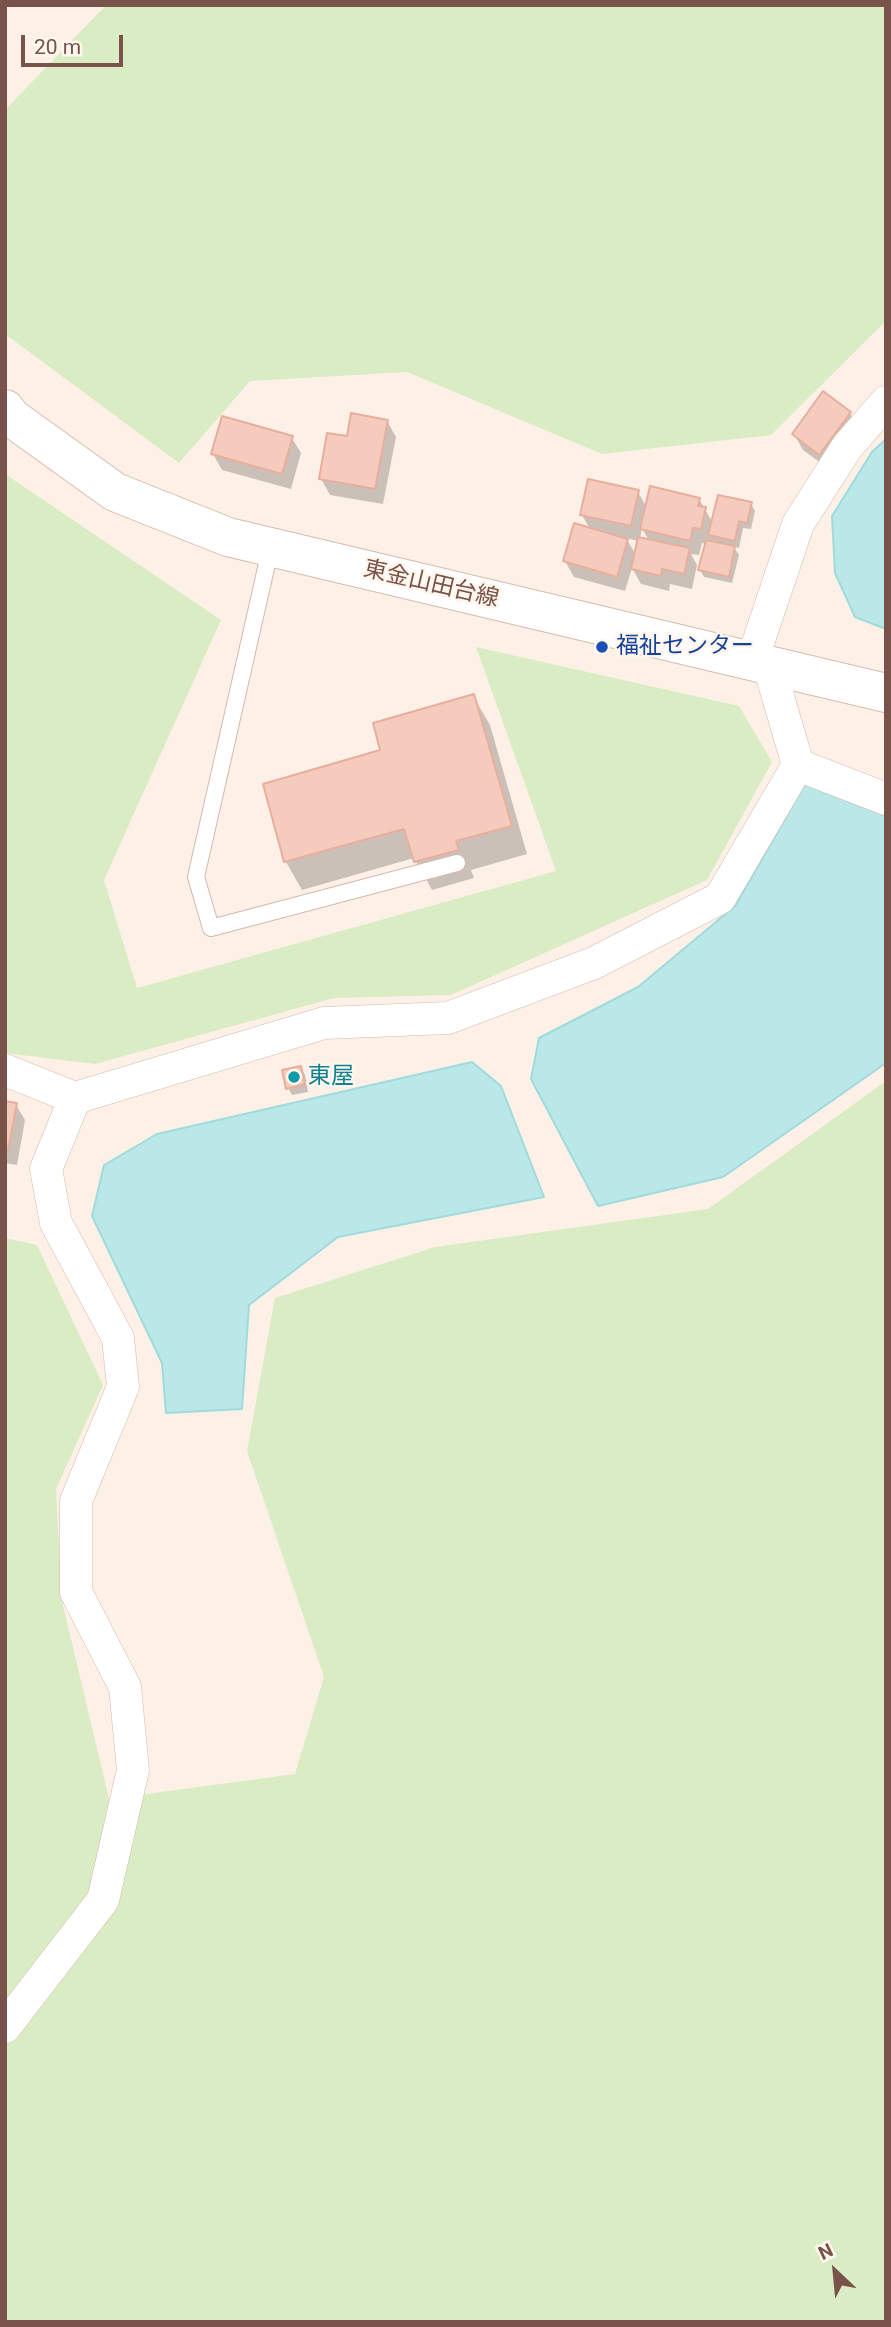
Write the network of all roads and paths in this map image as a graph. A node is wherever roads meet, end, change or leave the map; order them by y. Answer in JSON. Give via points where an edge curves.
{"nodes":[{"id":1,"x":886,"y":402,"type":"edge"},
{"id":2,"x":5,"y":409,"type":"edge"},
{"id":3,"x":271,"y":546,"type":"junction"},
{"id":4,"x":760,"y":663,"type":"junction"},
{"id":5,"x":886,"y":692,"type":"edge"},
{"id":6,"x":798,"y":765,"type":"junction"},
{"id":7,"x":886,"y":799,"type":"edge"},
{"id":8,"x":457,"y":863,"type":"dead end"},
{"id":9,"x":5,"y":1070,"type":"edge"},
{"id":10,"x":75,"y":1098,"type":"junction"},
{"id":11,"x":5,"y":2027,"type":"edge"}],
"edges":[{"from":1,"to":4,"type":"street","via":[[847,447],[798,524]]},
{"from":2,"to":3,"type":"main road","name":"東金山田台線","via":[[114,492],[228,537]]},
{"from":3,"to":4,"type":"main road","name":"東金山田台線"},
{"from":3,"to":8,"type":"lane","via":[[196,877],[211,928]]},
{"from":4,"to":5,"type":"main road","name":"東金山田台線"},
{"from":4,"to":6,"type":"street"},
{"from":6,"to":7,"type":"street"},
{"from":6,"to":10,"type":"street","via":[[720,898],[594,963],[448,1018],[324,1023]]},
{"from":9,"to":10,"type":"street"},
{"from":10,"to":11,"type":"street","via":[[46,1169],[56,1223],[118,1338],[123,1387],[76,1501],[76,1592],[125,1687],[133,1770],[103,1900]]}]}
